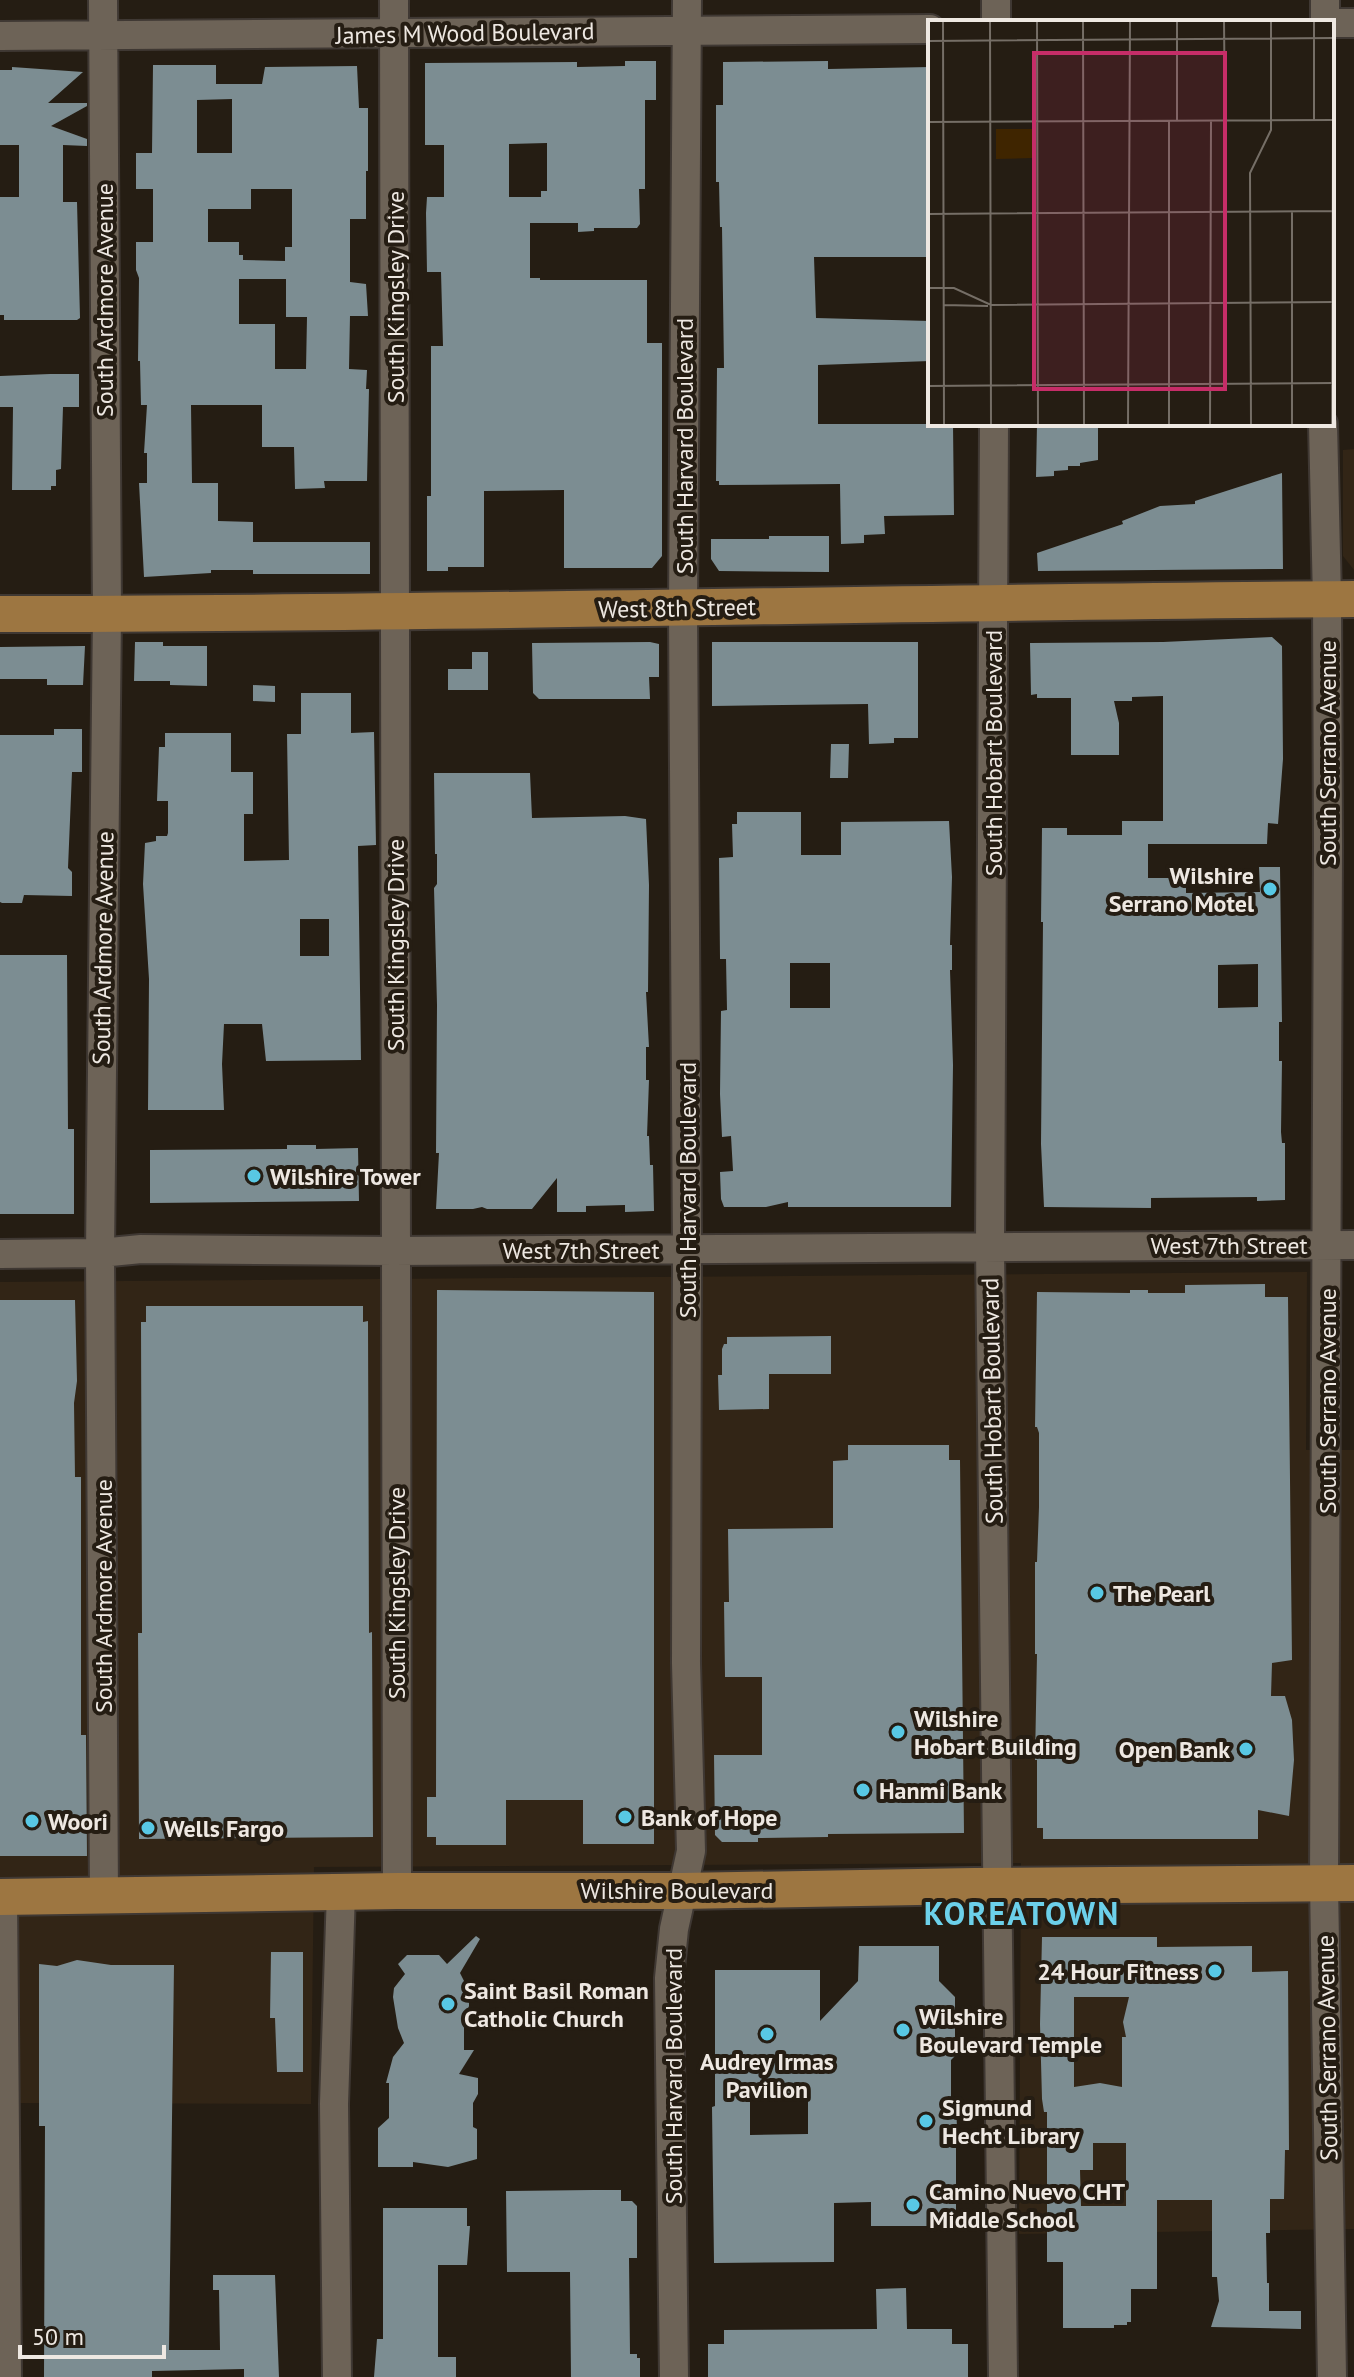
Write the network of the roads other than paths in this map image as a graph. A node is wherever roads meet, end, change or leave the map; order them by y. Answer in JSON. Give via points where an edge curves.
{"nodes":[{"id":1,"x":103,"y":0,"type":"edge"},
{"id":2,"x":394,"y":0,"type":"edge"},
{"id":3,"x":687,"y":0,"type":"edge"},
{"id":4,"x":928,"y":29,"type":"edge"},
{"id":5,"x":687,"y":31,"type":"junction"},
{"id":6,"x":394,"y":34,"type":"junction"},
{"id":7,"x":0,"y":36,"type":"edge"},
{"id":8,"x":103,"y":36,"type":"junction"},
{"id":9,"x":994,"y":426,"type":"edge"},
{"id":10,"x":1323,"y":426,"type":"edge"},
{"id":11,"x":1341,"y":599,"type":"edge"},
{"id":12,"x":994,"y":602,"type":"junction"},
{"id":13,"x":683,"y":609,"type":"junction"},
{"id":14,"x":395,"y":611,"type":"junction"},
{"id":15,"x":0,"y":614,"type":"edge"},
{"id":16,"x":107,"y":614,"type":"junction"},
{"id":17,"x":1341,"y":1244,"type":"edge"},
{"id":18,"x":990,"y":1247,"type":"junction"},
{"id":19,"x":687,"y":1249,"type":"junction"},
{"id":20,"x":394,"y":1251,"type":"junction"},
{"id":21,"x":100,"y":1253,"type":"junction"},
{"id":22,"x":0,"y":1254,"type":"edge"},
{"id":23,"x":1339,"y":1883,"type":"edge"},
{"id":24,"x":998,"y":1886,"type":"junction"},
{"id":25,"x":397,"y":1891,"type":"junction"},
{"id":26,"x":682,"y":1891,"type":"junction"},
{"id":27,"x":341,"y":1892,"type":"junction"},
{"id":28,"x":104,"y":1896,"type":"junction"},
{"id":29,"x":2,"y":1897,"type":"edge"},
{"id":30,"x":7,"y":2377,"type":"edge"},
{"id":31,"x":337,"y":2377,"type":"edge"},
{"id":32,"x":674,"y":2377,"type":"edge"},
{"id":33,"x":1003,"y":2377,"type":"edge"},
{"id":34,"x":1332,"y":2377,"type":"edge"}],
"edges":[{"from":1,"to":8,"type":"street","name":"South Ardmore Avenue"},
{"from":2,"to":6,"type":"street","name":"South Kingsley Drive"},
{"from":3,"to":5,"type":"street","name":"South Harvard Boulevard"},
{"from":4,"to":5,"type":"street","name":"James M Wood Boulevard"},
{"from":5,"to":6,"type":"street","name":"James M Wood Boulevard"},
{"from":5,"to":13,"type":"street","name":"South Harvard Boulevard"},
{"from":6,"to":8,"type":"street","name":"James M Wood Boulevard"},
{"from":6,"to":14,"type":"street","name":"South Kingsley Drive"},
{"from":7,"to":8,"type":"street","name":"James M Wood Boulevard"},
{"from":8,"to":16,"type":"street","name":"South Ardmore Avenue"},
{"from":9,"to":12,"type":"street","name":"South Hobart Boulevard"},
{"from":10,"to":11,"type":"street","name":"South Serrano Avenue"},
{"from":11,"to":12,"type":"main road","name":"West 8th Street"},
{"from":11,"to":17,"type":"street","name":"South Serrano Avenue"},
{"from":12,"to":13,"type":"main road","name":"West 8th Street"},
{"from":12,"to":18,"type":"street","name":"South Hobart Boulevard"},
{"from":13,"to":14,"type":"main road","name":"West 8th Street"},
{"from":13,"to":19,"type":"street","name":"South Harvard Boulevard"},
{"from":14,"to":16,"type":"main road","name":"West 8th Street"},
{"from":14,"to":20,"type":"street","name":"South Kingsley Drive"},
{"from":15,"to":16,"type":"main road","name":"West 8th Street"},
{"from":16,"to":21,"type":"street","name":"South Ardmore Avenue"},
{"from":17,"to":18,"type":"street","name":"West 7th Street"},
{"from":17,"to":23,"type":"street","name":"South Serrano Avenue"},
{"from":18,"to":19,"type":"street","name":"West 7th Street"},
{"from":18,"to":24,"type":"street","name":"South Hobart Boulevard"},
{"from":19,"to":20,"type":"street","name":"West 7th Street"},
{"from":19,"to":26,"type":"street","name":"South Harvard Boulevard","via":[[691,1851]]},
{"from":20,"to":21,"type":"street","name":"West 7th Street"},
{"from":20,"to":25,"type":"street","name":"South Kingsley Drive"},
{"from":21,"to":22,"type":"street","name":"West 7th Street"},
{"from":21,"to":28,"type":"street","name":"South Ardmore Avenue"},
{"from":23,"to":24,"type":"main road","name":"Wilshire Boulevard"},
{"from":23,"to":34,"type":"street","name":"South Serrano Avenue"},
{"from":24,"to":26,"type":"main road","name":"Wilshire Boulevard"},
{"from":24,"to":33,"type":"street","name":"South Hobart Boulevard"},
{"from":25,"to":26,"type":"main road","name":"Wilshire Boulevard"},
{"from":25,"to":27,"type":"main road","name":"Wilshire Boulevard"},
{"from":26,"to":32,"type":"street","name":"South Harvard Boulevard","via":[[669,1978]]},
{"from":27,"to":28,"type":"main road","name":"Wilshire Boulevard"},
{"from":27,"to":31,"type":"street","via":[[334,2104]]},
{"from":28,"to":29,"type":"main road","name":"Wilshire Boulevard"},
{"from":29,"to":30,"type":"street"}]}
